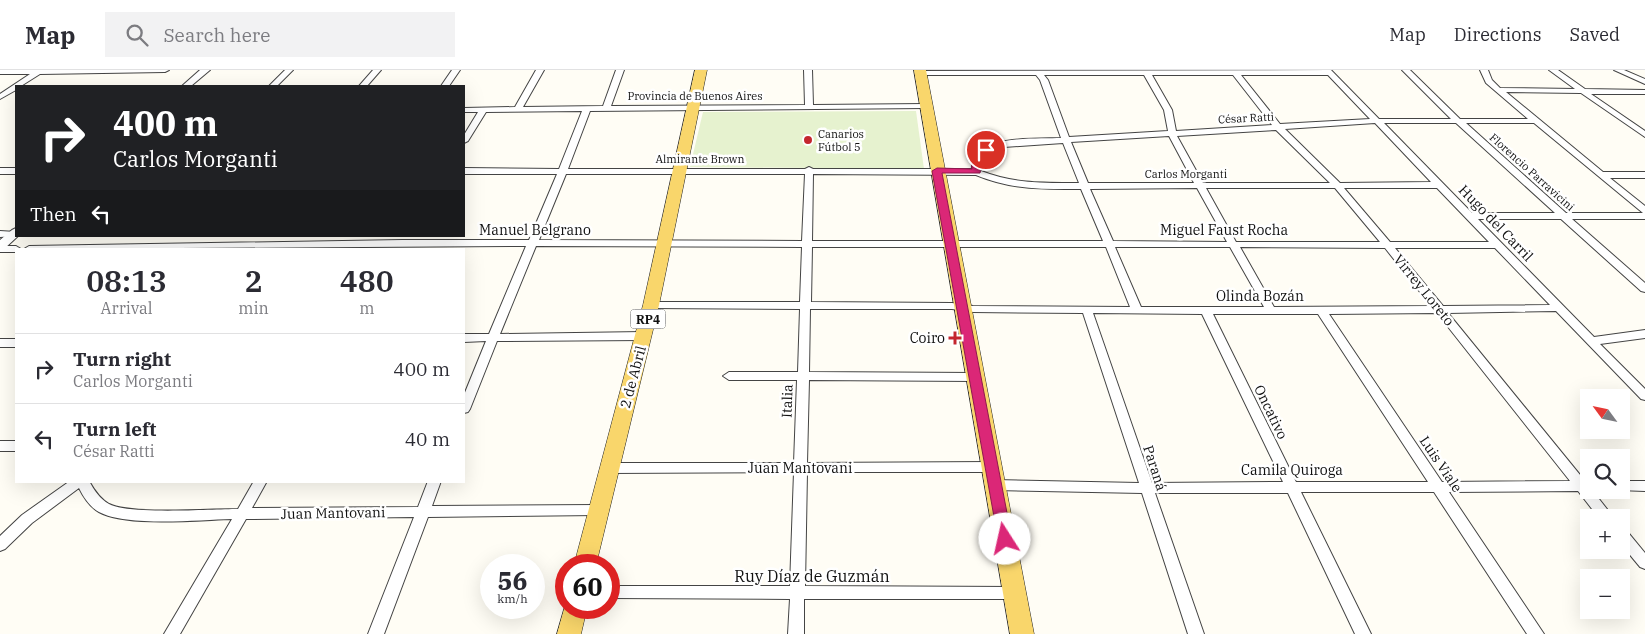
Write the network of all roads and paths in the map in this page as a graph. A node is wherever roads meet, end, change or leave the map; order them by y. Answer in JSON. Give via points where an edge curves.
{"nodes":[{"id":1,"x":122,"y":70,"type":"edge"},
{"id":2,"x":165,"y":70,"type":"edge"},
{"id":3,"x":206,"y":70,"type":"edge"},
{"id":4,"x":290,"y":70,"type":"edge"},
{"id":5,"x":377,"y":70,"type":"edge"},
{"id":6,"x":456,"y":70,"type":"edge"},
{"id":7,"x":540,"y":70,"type":"edge"},
{"id":8,"x":620,"y":70,"type":"edge"},
{"id":9,"x":701,"y":70,"type":"edge"},
{"id":10,"x":808,"y":70,"type":"edge"},
{"id":11,"x":1401,"y":70,"type":"edge"},
{"id":12,"x":1406,"y":70,"type":"edge"},
{"id":13,"x":1484,"y":70,"type":"edge"},
{"id":14,"x":1553,"y":70,"type":"edge"},
{"id":15,"x":1618,"y":70,"type":"edge"},
{"id":16,"x":39,"y":71,"type":"edge"},
{"id":17,"x":920,"y":71,"type":"edge"},
{"id":18,"x":1037,"y":71,"type":"edge"},
{"id":19,"x":0,"y":72,"type":"edge"},
{"id":20,"x":1146,"y":72,"type":"edge"},
{"id":21,"x":1234,"y":72,"type":"edge"},
{"id":22,"x":1328,"y":72,"type":"edge"},
{"id":23,"x":1645,"y":82,"type":"edge"},
{"id":24,"x":18,"y":85,"type":"edge"},
{"id":25,"x":187,"y":85,"type":"edge"},
{"id":26,"x":274,"y":85,"type":"edge"},
{"id":27,"x":364,"y":85,"type":"edge"},
{"id":28,"x":446,"y":85,"type":"edge"},
{"id":29,"x":15,"y":87,"type":"edge"},
{"id":30,"x":1498,"y":90,"type":"junction"},
{"id":31,"x":1583,"y":91,"type":"junction"},
{"id":32,"x":1645,"y":92,"type":"edge"},
{"id":33,"x":0,"y":97,"type":"edge"},
{"id":34,"x":809,"y":106,"type":"junction"},
{"id":35,"x":926,"y":106,"type":"junction"},
{"id":36,"x":692,"y":107,"type":"junction"},
{"id":37,"x":587,"y":108,"type":"junction"},
{"id":38,"x":606,"y":108,"type":"junction"},
{"id":39,"x":518,"y":109,"type":"junction"},
{"id":40,"x":465,"y":110,"type":"edge"},
{"id":41,"x":483,"y":110,"type":"junction"},
{"id":42,"x":1457,"y":120,"type":"junction"},
{"id":43,"x":1375,"y":121,"type":"junction"},
{"id":44,"x":1534,"y":121,"type":"junction"},
{"id":45,"x":1279,"y":127,"type":"junction"},
{"id":46,"x":1172,"y":134,"type":"junction"},
{"id":47,"x":1645,"y":135,"type":"edge"},
{"id":48,"x":465,"y":139,"type":"edge"},
{"id":49,"x":1066,"y":140,"type":"junction"},
{"id":50,"x":678,"y":170,"type":"junction"},
{"id":51,"x":809,"y":170,"type":"junction"},
{"id":52,"x":0,"y":171,"type":"edge"},
{"id":53,"x":15,"y":171,"type":"edge"},
{"id":54,"x":465,"y":171,"type":"edge"},
{"id":55,"x":563,"y":171,"type":"junction"},
{"id":56,"x":937,"y":171,"type":"junction"},
{"id":57,"x":977,"y":172,"type":"junction"},
{"id":58,"x":1604,"y":175,"type":"junction"},
{"id":59,"x":1645,"y":175,"type":"edge"},
{"id":60,"x":1336,"y":184,"type":"junction"},
{"id":61,"x":1438,"y":184,"type":"junction"},
{"id":62,"x":1200,"y":185,"type":"junction"},
{"id":63,"x":1086,"y":186,"type":"junction"},
{"id":64,"x":1645,"y":211,"type":"edge"},
{"id":65,"x":1562,"y":215,"type":"junction"},
{"id":66,"x":1469,"y":216,"type":"junction"},
{"id":67,"x":1645,"y":216,"type":"edge"},
{"id":68,"x":15,"y":233,"type":"edge"},
{"id":69,"x":0,"y":234,"type":"edge"},
{"id":70,"x":129,"y":237,"type":"edge"},
{"id":71,"x":242,"y":237,"type":"edge"},
{"id":72,"x":402,"y":243,"type":"edge"},
{"id":73,"x":664,"y":243,"type":"junction"},
{"id":74,"x":532,"y":244,"type":"junction"},
{"id":75,"x":806,"y":244,"type":"junction"},
{"id":76,"x":951,"y":244,"type":"junction"},
{"id":77,"x":1111,"y":244,"type":"junction"},
{"id":78,"x":1234,"y":244,"type":"junction"},
{"id":79,"x":1387,"y":244,"type":"junction"},
{"id":80,"x":1497,"y":245,"type":"junction"},
{"id":81,"x":0,"y":247,"type":"edge"},
{"id":82,"x":234,"y":247,"type":"edge"},
{"id":83,"x":118,"y":248,"type":"edge"},
{"id":84,"x":15,"y":249,"type":"edge"},
{"id":85,"x":1645,"y":289,"type":"edge"},
{"id":86,"x":651,"y":305,"type":"junction"},
{"id":87,"x":804,"y":305,"type":"junction"},
{"id":88,"x":963,"y":308,"type":"junction"},
{"id":89,"x":1557,"y":308,"type":"junction"},
{"id":90,"x":1439,"y":309,"type":"junction"},
{"id":91,"x":1088,"y":310,"type":"junction"},
{"id":92,"x":1138,"y":310,"type":"junction"},
{"id":93,"x":1206,"y":311,"type":"junction"},
{"id":94,"x":1271,"y":311,"type":"junction"},
{"id":95,"x":1321,"y":311,"type":"junction"},
{"id":96,"x":1645,"y":334,"type":"edge"},
{"id":97,"x":643,"y":336,"type":"junction"},
{"id":98,"x":465,"y":338,"type":"edge"},
{"id":99,"x":492,"y":338,"type":"junction"},
{"id":100,"x":1592,"y":341,"type":"junction"},
{"id":101,"x":0,"y":343,"type":"edge"},
{"id":102,"x":15,"y":343,"type":"edge"},
{"id":103,"x":728,"y":376,"type":"dead end"},
{"id":104,"x":803,"y":377,"type":"junction"},
{"id":105,"x":974,"y":377,"type":"junction"},
{"id":106,"x":1645,"y":396,"type":"edge"},
{"id":107,"x":465,"y":406,"type":"edge"},
{"id":108,"x":0,"y":446,"type":"edge"},
{"id":109,"x":15,"y":446,"type":"edge"},
{"id":110,"x":992,"y":467,"type":"junction"},
{"id":111,"x":609,"y":468,"type":"junction"},
{"id":112,"x":799,"y":468,"type":"junction"},
{"id":113,"x":1580,"y":480,"type":"edge"},
{"id":114,"x":78,"y":483,"type":"edge"},
{"id":115,"x":82,"y":483,"type":"edge"},
{"id":116,"x":260,"y":483,"type":"edge"},
{"id":117,"x":434,"y":483,"type":"edge"},
{"id":118,"x":995,"y":485,"type":"junction"},
{"id":119,"x":1290,"y":486,"type":"junction"},
{"id":120,"x":1438,"y":486,"type":"junction"},
{"id":121,"x":1580,"y":486,"type":"edge"},
{"id":122,"x":1630,"y":486,"type":"edge"},
{"id":123,"x":1645,"y":486,"type":"edge"},
{"id":124,"x":1146,"y":488,"type":"junction"},
{"id":125,"x":598,"y":510,"type":"junction"},
{"id":126,"x":423,"y":512,"type":"junction"},
{"id":127,"x":241,"y":514,"type":"junction"},
{"id":128,"x":0,"y":545,"type":"edge"},
{"id":129,"x":1630,"y":545,"type":"edge"},
{"id":130,"x":588,"y":554,"type":"edge"},
{"id":131,"x":1645,"y":563,"type":"edge"},
{"id":132,"x":620,"y":592,"type":"edge"},
{"id":133,"x":1014,"y":593,"type":"junction"},
{"id":134,"x":796,"y":594,"type":"junction"},
{"id":135,"x":572,"y":619,"type":"edge"},
{"id":136,"x":172,"y":634,"type":"edge"},
{"id":137,"x":376,"y":634,"type":"edge"},
{"id":138,"x":569,"y":634,"type":"edge"},
{"id":139,"x":796,"y":634,"type":"edge"},
{"id":140,"x":1022,"y":634,"type":"edge"},
{"id":141,"x":1196,"y":634,"type":"edge"},
{"id":142,"x":1363,"y":634,"type":"edge"},
{"id":143,"x":1536,"y":634,"type":"edge"}],
"edges":[{"from":1,"to":2,"type":"street"},
{"from":1,"to":16,"type":"street"},
{"from":3,"to":25,"type":"street"},
{"from":4,"to":26,"type":"street"},
{"from":5,"to":27,"type":"street"},
{"from":6,"to":28,"type":"street"},
{"from":7,"to":39,"type":"street"},
{"from":8,"to":38,"type":"street"},
{"from":9,"to":36,"type":"main road","name":"2 de Abril","number":"RP4"},
{"from":10,"to":34,"type":"street"},
{"from":11,"to":12,"type":"street"},
{"from":12,"to":42,"type":"street","name":"Florencio Parravicini"},
{"from":13,"to":30,"type":"street"},
{"from":14,"to":31,"type":"street"},
{"from":15,"to":23,"type":"street"},
{"from":16,"to":19,"type":"street"},
{"from":16,"to":24,"type":"street"},
{"from":17,"to":18,"type":"street"},
{"from":17,"to":35,"type":"main road"},
{"from":18,"to":20,"type":"street"},
{"from":18,"to":49,"type":"street","via":[[1044,80]]},
{"from":20,"to":21,"type":"street"},
{"from":20,"to":46,"type":"street","via":[[1168,110]]},
{"from":21,"to":22,"type":"street"},
{"from":21,"to":45,"type":"street","name":"Virrey Loreto"},
{"from":22,"to":43,"type":"street","name":"Hugo del Carril"},
{"from":29,"to":33,"type":"street"},
{"from":30,"to":31,"type":"street"},
{"from":30,"to":44,"type":"street"},
{"from":31,"to":32,"type":"street"},
{"from":31,"to":47,"type":"street"},
{"from":34,"to":35,"type":"street","name":"Provincia de Buenos Aires"},
{"from":34,"to":36,"type":"street","name":"Provincia de Buenos Aires"},
{"from":35,"to":56,"type":"main road"},
{"from":36,"to":38,"type":"street","name":"Provincia de Buenos Aires"},
{"from":36,"to":50,"type":"main road","name":"2 de Abril","number":"RP4"},
{"from":37,"to":38,"type":"street","name":"Provincia de Buenos Aires"},
{"from":37,"to":39,"type":"street","name":"Provincia de Buenos Aires"},
{"from":37,"to":55,"type":"street"},
{"from":39,"to":41,"type":"street","name":"Provincia de Buenos Aires"},
{"from":40,"to":41,"type":"street","name":"Provincia de Buenos Aires"},
{"from":41,"to":48,"type":"street"},
{"from":42,"to":43,"type":"street","name":"César Ratti"},
{"from":42,"to":44,"type":"street","name":"César Ratti"},
{"from":42,"to":65,"type":"street","name":"Florencio Parravicini"},
{"from":43,"to":45,"type":"street","name":"César Ratti"},
{"from":43,"to":61,"type":"street","name":"Hugo del Carril"},
{"from":44,"to":58,"type":"street"},
{"from":45,"to":46,"type":"street","name":"César Ratti"},
{"from":45,"to":60,"type":"street","name":"Virrey Loreto"},
{"from":46,"to":49,"type":"street","name":"César Ratti"},
{"from":46,"to":62,"type":"street"},
{"from":49,"to":57,"type":"street","name":"César Ratti","via":[[994,146],[979,155],[975,163]]},
{"from":49,"to":63,"type":"street"},
{"from":50,"to":51,"type":"street","name":"Almirante Brown"},
{"from":50,"to":55,"type":"street","name":"Almirante Brown"},
{"from":50,"to":73,"type":"main road","name":"2 de Abril","number":"RP4"},
{"from":51,"to":56,"type":"street","name":"Almirante Brown"},
{"from":51,"to":75,"type":"street","name":"Italia"},
{"from":52,"to":53,"type":"street"},
{"from":54,"to":55,"type":"street","name":"Almirante Brown"},
{"from":55,"to":74,"type":"street"},
{"from":56,"to":57,"type":"street","name":"Carlos Morganti"},
{"from":56,"to":76,"type":"main road"},
{"from":57,"to":63,"type":"street","name":"Carlos Morganti","via":[[1021,186]]},
{"from":58,"to":59,"type":"street"},
{"from":58,"to":64,"type":"street"},
{"from":60,"to":61,"type":"street","name":"Carlos Morganti"},
{"from":60,"to":62,"type":"street","name":"Carlos Morganti"},
{"from":60,"to":79,"type":"street","name":"Virrey Loreto"},
{"from":61,"to":66,"type":"street","name":"Hugo del Carril"},
{"from":62,"to":63,"type":"street","name":"Carlos Morganti"},
{"from":62,"to":78,"type":"street"},
{"from":63,"to":77,"type":"street"},
{"from":65,"to":66,"type":"street"},
{"from":65,"to":67,"type":"street"},
{"from":65,"to":85,"type":"street","name":"Florencio Parravicini"},
{"from":66,"to":80,"type":"street","name":"Hugo del Carril"},
{"from":68,"to":69,"type":"street"},
{"from":68,"to":81,"type":"street"},
{"from":70,"to":83,"type":"street"},
{"from":71,"to":82,"type":"street"},
{"from":72,"to":74,"type":"street","name":"Manuel Belgrano"},
{"from":72,"to":82,"type":"street","name":"Manuel Belgrano"},
{"from":73,"to":74,"type":"street","name":"Manuel Belgrano"},
{"from":73,"to":75,"type":"street","name":"Manuel Belgrano"},
{"from":73,"to":86,"type":"main road","name":"2 de Abril","number":"RP4"},
{"from":74,"to":99,"type":"street"},
{"from":75,"to":76,"type":"street","name":"Manuel Belgrano"},
{"from":75,"to":87,"type":"street","name":"Italia"},
{"from":76,"to":77,"type":"street","name":"Miguel Faust Rocha"},
{"from":76,"to":88,"type":"main road"},
{"from":77,"to":78,"type":"street","name":"Miguel Faust Rocha"},
{"from":77,"to":92,"type":"street"},
{"from":78,"to":79,"type":"street","name":"Miguel Faust Rocha"},
{"from":78,"to":94,"type":"street"},
{"from":79,"to":80,"type":"street","name":"Miguel Faust Rocha"},
{"from":79,"to":90,"type":"street","name":"Virrey Loreto"},
{"from":80,"to":89,"type":"street","name":"Hugo del Carril"},
{"from":81,"to":84,"type":"street"},
{"from":82,"to":83,"type":"street","name":"Manuel Belgrano"},
{"from":86,"to":87,"type":"street","name":"Olinda Bozán"},
{"from":86,"to":97,"type":"main road","name":"2 de Abril","number":"RP4"},
{"from":87,"to":88,"type":"street","name":"Olinda Bozán"},
{"from":87,"to":104,"type":"street","name":"Italia"},
{"from":88,"to":91,"type":"street","name":"Olinda Bozán"},
{"from":88,"to":105,"type":"main road"},
{"from":89,"to":90,"type":"street","name":"Olinda Bozán"},
{"from":89,"to":100,"type":"street","name":"Hugo del Carril"},
{"from":90,"to":95,"type":"street","name":"Olinda Bozán"},
{"from":90,"to":113,"type":"street","name":"Virrey Loreto"},
{"from":91,"to":92,"type":"street","name":"Olinda Bozán"},
{"from":91,"to":124,"type":"street","name":"Paraná"},
{"from":92,"to":93,"type":"street","name":"Olinda Bozán"},
{"from":93,"to":94,"type":"street","name":"Olinda Bozán"},
{"from":93,"to":119,"type":"street","name":"Oncativo"},
{"from":94,"to":95,"type":"street","name":"Olinda Bozán"},
{"from":95,"to":120,"type":"street","name":"Luis Viale"},
{"from":96,"to":100,"type":"street"},
{"from":97,"to":99,"type":"street"},
{"from":97,"to":111,"type":"main road","name":"2 de Abril","number":"RP4"},
{"from":98,"to":99,"type":"street"},
{"from":99,"to":107,"type":"street"},
{"from":100,"to":106,"type":"street","name":"Hugo del Carril"},
{"from":101,"to":102,"type":"street"},
{"from":103,"to":104,"type":"street"},
{"from":104,"to":105,"type":"street"},
{"from":104,"to":112,"type":"street","name":"Italia"},
{"from":105,"to":110,"type":"main road"},
{"from":108,"to":109,"type":"street"},
{"from":110,"to":112,"type":"street","name":"Juan Mantovani"},
{"from":110,"to":118,"type":"main road"},
{"from":111,"to":112,"type":"street","name":"Juan Mantovani"},
{"from":111,"to":125,"type":"main road","name":"2 de Abril","number":"RP4"},
{"from":112,"to":134,"type":"street","name":"Italia"},
{"from":114,"to":128,"type":"street","via":[[27,519]]},
{"from":115,"to":127,"type":"street","name":"Juan Mantovani","via":[[98,506],[118,514]]},
{"from":116,"to":127,"type":"street"},
{"from":117,"to":126,"type":"street"},
{"from":118,"to":124,"type":"street","name":"Camila Quiroga"},
{"from":118,"to":133,"type":"main road"},
{"from":119,"to":120,"type":"street","name":"Camila Quiroga"},
{"from":119,"to":124,"type":"street","name":"Camila Quiroga"},
{"from":119,"to":142,"type":"street","name":"Oncativo"},
{"from":120,"to":121,"type":"street","name":"Camila Quiroga"},
{"from":120,"to":143,"type":"street","name":"Luis Viale"},
{"from":122,"to":123,"type":"street"},
{"from":124,"to":141,"type":"street","name":"Paraná"},
{"from":125,"to":126,"type":"street","name":"Juan Mantovani"},
{"from":125,"to":130,"type":"main road","name":"2 de Abril","number":"RP4"},
{"from":126,"to":127,"type":"street","name":"Juan Mantovani"},
{"from":126,"to":137,"type":"street"},
{"from":127,"to":136,"type":"street"},
{"from":129,"to":131,"type":"street"},
{"from":132,"to":134,"type":"street","name":"Ruy Díaz de Guzmán"},
{"from":133,"to":134,"type":"street","name":"Ruy Díaz de Guzmán"},
{"from":133,"to":140,"type":"main road"},
{"from":134,"to":139,"type":"street","name":"Italia"},
{"from":135,"to":138,"type":"main road"}]}
